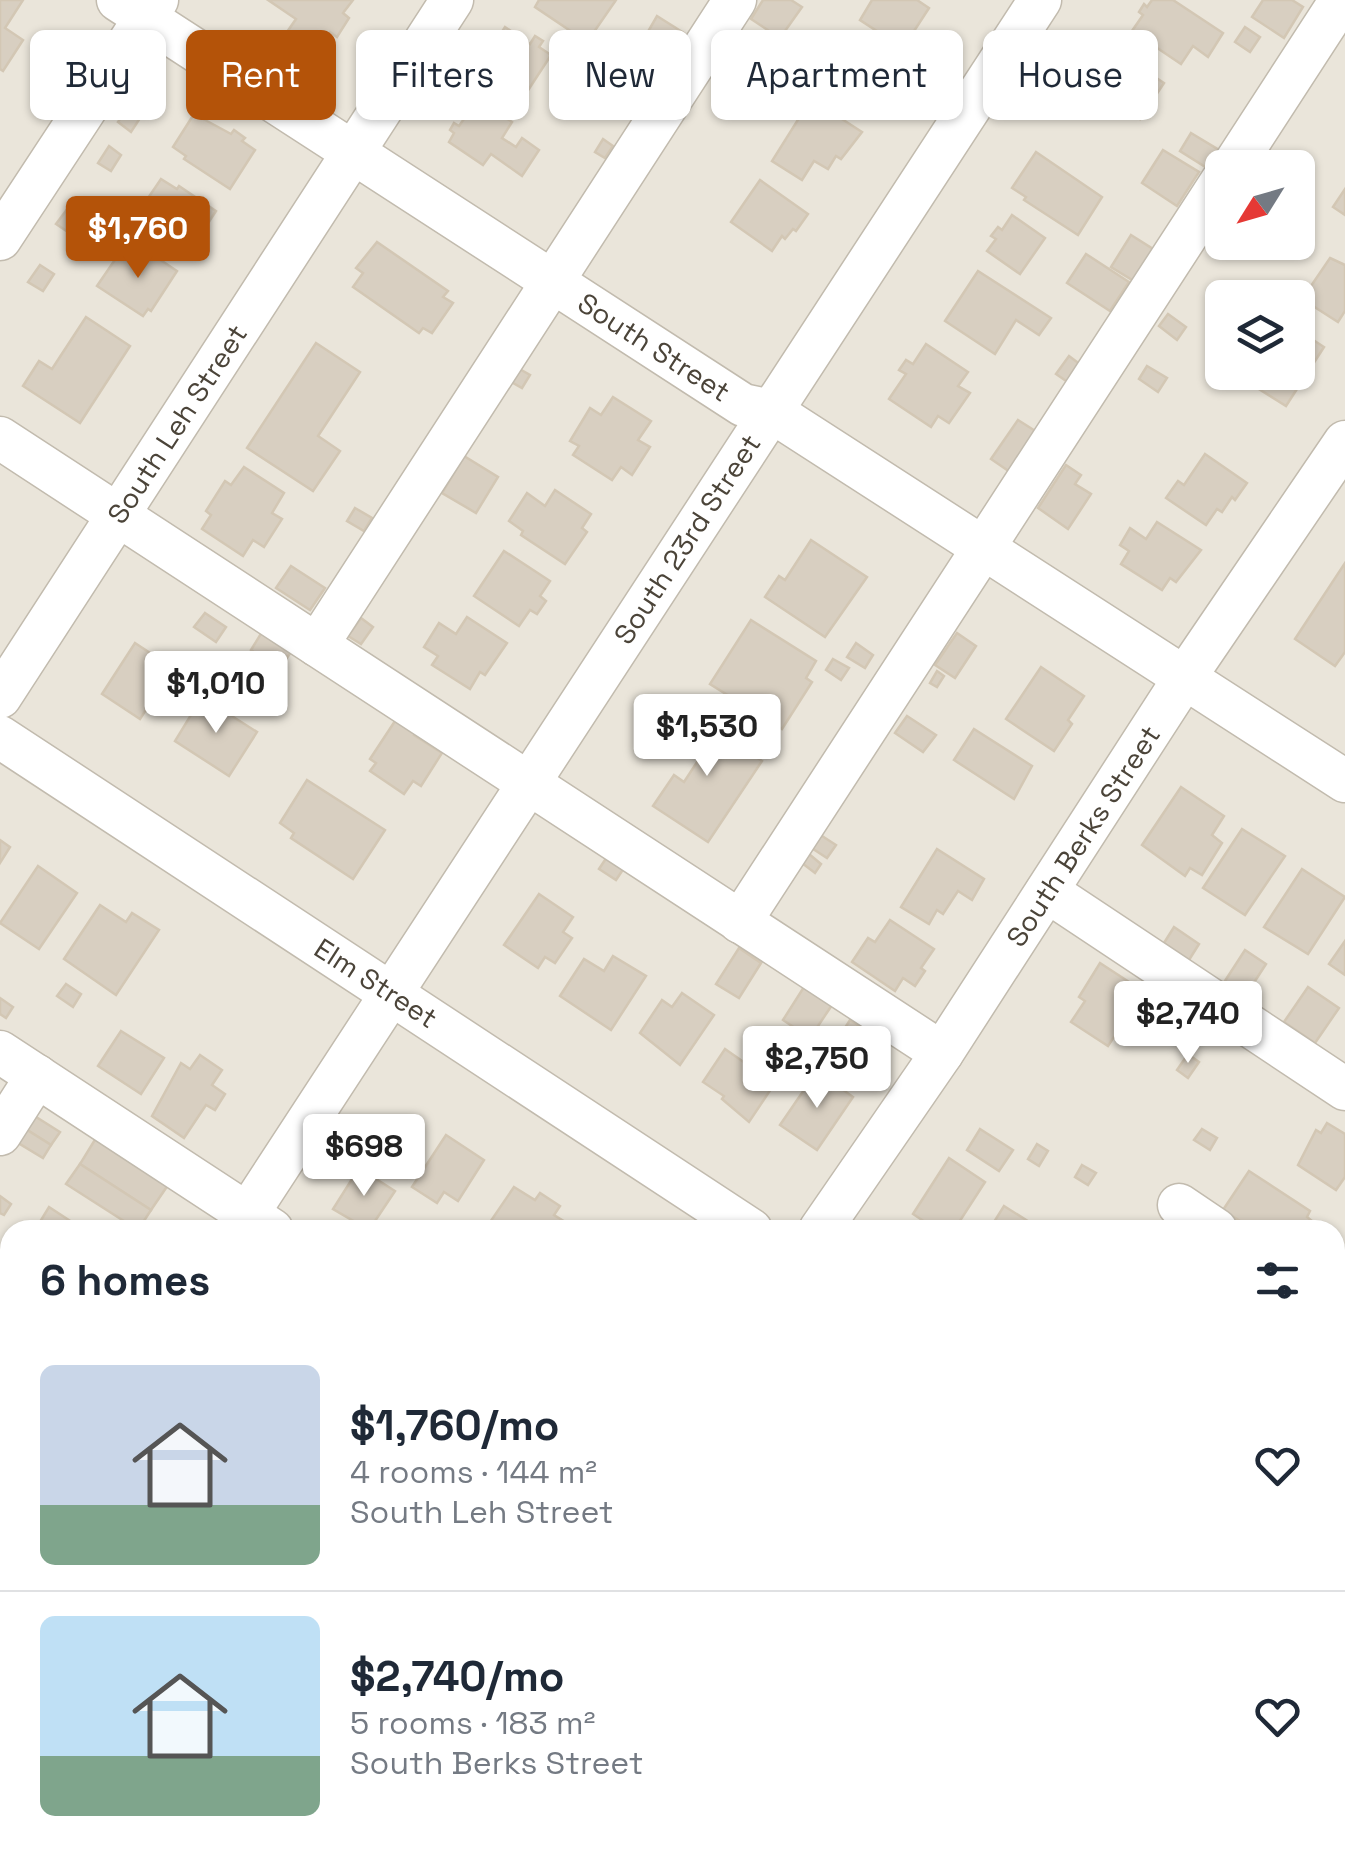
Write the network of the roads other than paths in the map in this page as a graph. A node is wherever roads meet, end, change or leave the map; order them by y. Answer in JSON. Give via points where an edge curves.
{"nodes":[{"id":1,"x":452,"y":0,"type":"edge"},
{"id":2,"x":735,"y":0,"type":"edge"},
{"id":3,"x":1040,"y":0,"type":"edge"},
{"id":4,"x":1341,"y":0,"type":"edge"},
{"id":5,"x":140,"y":6,"type":"edge"},
{"id":6,"x":1244,"y":150,"type":"edge"},
{"id":7,"x":353,"y":153,"type":"junction"},
{"id":8,"x":1205,"y":208,"type":"edge"},
{"id":9,"x":0,"y":239,"type":"edge"},
{"id":10,"x":551,"y":281,"type":"junction"},
{"id":11,"x":770,"y":411,"type":"junction"},
{"id":12,"x":0,"y":438,"type":"edge"},
{"id":13,"x":1339,"y":462,"type":"edge"},
{"id":14,"x":118,"y":515,"type":"junction"},
{"id":15,"x":982,"y":548,"type":"junction"},
{"id":16,"x":317,"y":645,"type":"junction"},
{"id":17,"x":1185,"y":677,"type":"junction"},
{"id":18,"x":0,"y":697,"type":"edge"},
{"id":19,"x":0,"y":737,"type":"edge"},
{"id":20,"x":1345,"y":781,"type":"edge"},
{"id":21,"x":528,"y":783,"type":"junction"},
{"id":22,"x":1048,"y":891,"type":"junction"},
{"id":23,"x":740,"y":922,"type":"junction"},
{"id":24,"x":391,"y":993,"type":"junction"},
{"id":25,"x":0,"y":1052,"type":"edge"},
{"id":26,"x":942,"y":1053,"type":"junction"},
{"id":27,"x":37,"y":1076,"type":"junction"},
{"id":28,"x":1345,"y":1088,"type":"edge"},
{"id":29,"x":0,"y":1134,"type":"edge"},
{"id":30,"x":1179,"y":1206,"type":"dead end"},
{"id":31,"x":245,"y":1220,"type":"edge"},
{"id":32,"x":255,"y":1220,"type":"edge"},
{"id":33,"x":736,"y":1220,"type":"edge"},
{"id":34,"x":827,"y":1220,"type":"edge"},
{"id":35,"x":1201,"y":1220,"type":"edge"}],
"edges":[{"from":1,"to":7,"type":"street","name":"South Leh Street"},
{"from":2,"to":10,"type":"street"},
{"from":3,"to":11,"type":"street","name":"South 23rd Street"},
{"from":4,"to":6,"type":"street"},
{"from":5,"to":7,"type":"street","name":"South Street"},
{"from":5,"to":9,"type":"street"},
{"from":7,"to":10,"type":"street","name":"South Street"},
{"from":7,"to":14,"type":"street","name":"South Leh Street"},
{"from":8,"to":15,"type":"street"},
{"from":10,"to":11,"type":"street","name":"South Street","via":[[743,405]]},
{"from":10,"to":16,"type":"street"},
{"from":11,"to":15,"type":"street","name":"South Street"},
{"from":11,"to":21,"type":"street","name":"South 23rd Street"},
{"from":12,"to":14,"type":"street"},
{"from":13,"to":17,"type":"street","name":"South Berks Street"},
{"from":14,"to":16,"type":"street"},
{"from":14,"to":18,"type":"street","name":"South Leh Street"},
{"from":15,"to":17,"type":"street","name":"South Street"},
{"from":15,"to":23,"type":"street"},
{"from":16,"to":21,"type":"street"},
{"from":17,"to":20,"type":"street","name":"South Street"},
{"from":17,"to":22,"type":"street","name":"South Berks Street"},
{"from":19,"to":24,"type":"street","name":"Elm Street"},
{"from":21,"to":23,"type":"street"},
{"from":21,"to":24,"type":"street","name":"South 23rd Street"},
{"from":22,"to":26,"type":"street","name":"South Berks Street"},
{"from":22,"to":28,"type":"street"},
{"from":23,"to":26,"type":"street"},
{"from":24,"to":32,"type":"street","name":"South 23rd Street"},
{"from":24,"to":33,"type":"street","name":"Elm Street"},
{"from":25,"to":27,"type":"street"},
{"from":26,"to":34,"type":"street","name":"South Berks Street"},
{"from":27,"to":29,"type":"street"},
{"from":27,"to":31,"type":"street"},
{"from":30,"to":35,"type":"street"}]}
